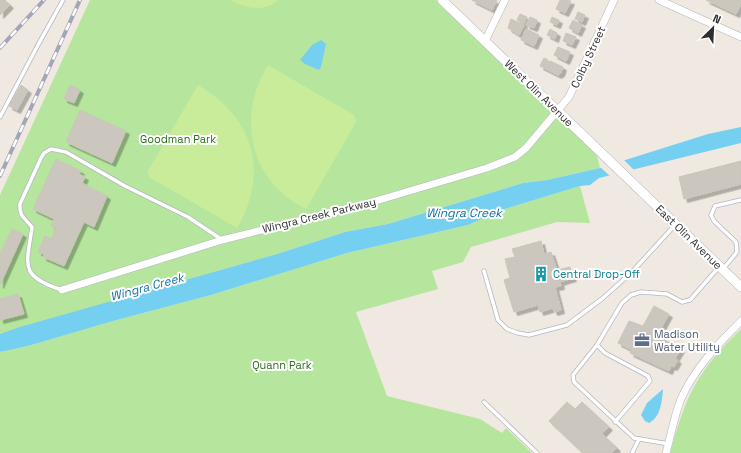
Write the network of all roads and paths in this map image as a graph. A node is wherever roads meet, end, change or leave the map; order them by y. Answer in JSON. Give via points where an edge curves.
{"nodes":[{"id":1,"x":64,"y":0,"type":"edge"},
{"id":2,"x":504,"y":0,"type":"edge"},
{"id":3,"x":614,"y":0,"type":"edge"},
{"id":4,"x":659,"y":0,"type":"edge"},
{"id":5,"x":448,"y":2,"type":"edge"},
{"id":6,"x":741,"y":37,"type":"edge"},
{"id":7,"x":485,"y":41,"type":"junction"},
{"id":8,"x":558,"y":112,"type":"junction"},
{"id":9,"x":0,"y":117,"type":"edge"},
{"id":10,"x":636,"y":186,"type":"joint"},
{"id":11,"x":741,"y":200,"type":"edge"},
{"id":12,"x":676,"y":224,"type":"junction"},
{"id":13,"x":222,"y":240,"type":"junction"},
{"id":14,"x":721,"y":268,"type":"junction"},
{"id":15,"x":484,"y":271,"type":"dead end"},
{"id":16,"x":741,"y":287,"type":"edge"},
{"id":17,"x":62,"y":290,"type":"joint"},
{"id":18,"x":741,"y":321,"type":"edge"},
{"id":19,"x":597,"y":345,"type":"junction"},
{"id":20,"x":484,"y":402,"type":"dead end"},
{"id":21,"x":615,"y":422,"type":"junction"},
{"id":22,"x":639,"y":439,"type":"junction"},
{"id":23,"x":669,"y":444,"type":"junction"},
{"id":24,"x":537,"y":453,"type":"edge"},
{"id":25,"x":632,"y":453,"type":"edge"},
{"id":26,"x":666,"y":453,"type":"edge"}],
"edges":[{"from":1,"to":9,"type":"lane"},
{"from":2,"to":7,"type":"street"},
{"from":3,"to":8,"type":"street","name":"Colby Street","via":[[569,97]]},
{"from":4,"to":6,"type":"street"},
{"from":5,"to":7,"type":"street","name":"West Olin Avenue"},
{"from":7,"to":8,"type":"street","name":"West Olin Avenue"},
{"from":8,"to":10,"type":"street","name":"West Olin Avenue"},
{"from":8,"to":13,"type":"street","name":"Wingra Creek Parkway","via":[[515,157],[487,168],[362,205]]},
{"from":10,"to":12,"type":"street","name":"East Olin Avenue"},
{"from":11,"to":14,"type":"lane","via":[[715,206],[710,215],[736,242],[737,252]]},
{"from":12,"to":14,"type":"street","name":"East Olin Avenue"},
{"from":12,"to":15,"type":"lane","via":[[632,272],[603,298],[567,325],[529,335],[507,329],[498,320]]},
{"from":13,"to":17,"type":"street","name":"Wingra Creek Parkway"},
{"from":13,"to":17,"type":"lane","via":[[188,217],[125,186],[66,152],[50,149],[41,158],[20,204],[19,212],[32,227],[26,264],[32,275],[44,284]]},
{"from":14,"to":16,"type":"street","name":"East Olin Avenue"},
{"from":14,"to":19,"type":"lane","via":[[690,300],[682,302],[667,294],[655,292],[631,295],[622,303]]},
{"from":18,"to":23,"type":"street","via":[[706,358],[690,382],[681,400]]},
{"from":19,"to":21,"type":"lane","via":[[573,375],[574,382]]},
{"from":19,"to":21,"type":"lane","via":[[605,353],[648,376],[650,381]]},
{"from":20,"to":24,"type":"lane"},
{"from":21,"to":22,"type":"lane","via":[[634,438]]},
{"from":22,"to":23,"type":"lane"},
{"from":22,"to":25,"type":"lane"},
{"from":23,"to":26,"type":"street"}]}
